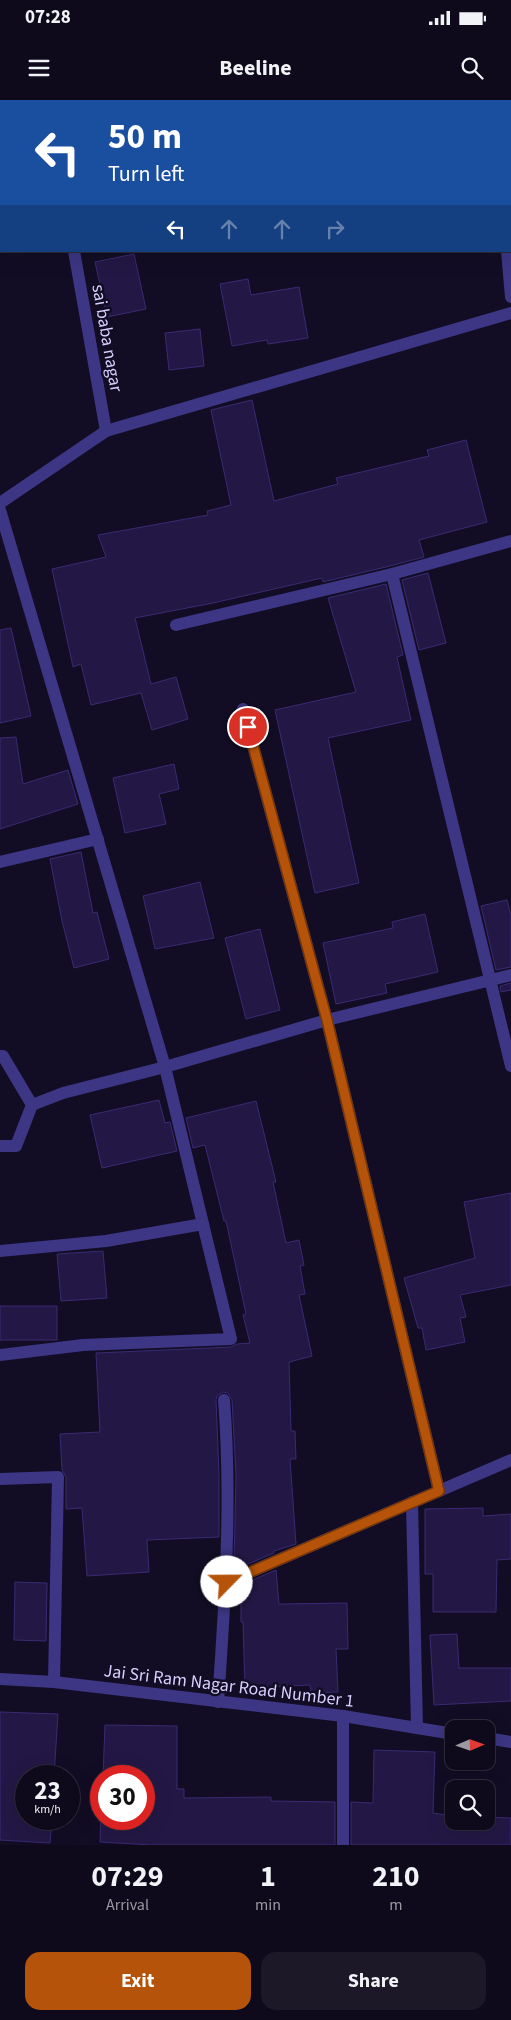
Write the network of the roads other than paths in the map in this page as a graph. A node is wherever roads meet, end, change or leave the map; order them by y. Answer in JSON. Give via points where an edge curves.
{"nodes":[{"id":1,"x":75,"y":252,"type":"edge"},
{"id":2,"x":507,"y":252,"type":"edge"},
{"id":3,"x":511,"y":297,"type":"edge"},
{"id":4,"x":511,"y":313,"type":"edge"},
{"id":5,"x":106,"y":431,"type":"junction"},
{"id":6,"x":0,"y":504,"type":"edge"},
{"id":7,"x":0,"y":510,"type":"edge"},
{"id":8,"x":511,"y":541,"type":"edge"},
{"id":9,"x":392,"y":574,"type":"junction"},
{"id":10,"x":176,"y":624,"type":"dead end"},
{"id":11,"x":243,"y":709,"type":"dead end"},
{"id":12,"x":98,"y":839,"type":"junction"},
{"id":13,"x":0,"y":862,"type":"edge"},
{"id":14,"x":511,"y":975,"type":"edge"},
{"id":15,"x":490,"y":980,"type":"junction"},
{"id":16,"x":327,"y":1020,"type":"junction"},
{"id":17,"x":0,"y":1056,"type":"edge"},
{"id":18,"x":511,"y":1066,"type":"edge"},
{"id":19,"x":165,"y":1067,"type":"junction"},
{"id":20,"x":32,"y":1105,"type":"junction"},
{"id":21,"x":0,"y":1146,"type":"edge"},
{"id":22,"x":203,"y":1224,"type":"junction"},
{"id":23,"x":0,"y":1251,"type":"edge"},
{"id":24,"x":0,"y":1355,"type":"edge"},
{"id":25,"x":224,"y":1400,"type":"dead end"},
{"id":26,"x":511,"y":1460,"type":"edge"},
{"id":27,"x":0,"y":1479,"type":"edge"},
{"id":28,"x":439,"y":1491,"type":"junction"},
{"id":29,"x":412,"y":1502,"type":"junction"},
{"id":30,"x":227,"y":1582,"type":"junction"},
{"id":31,"x":0,"y":1679,"type":"edge"},
{"id":32,"x":54,"y":1682,"type":"junction"},
{"id":33,"x":218,"y":1702,"type":"junction"},
{"id":34,"x":343,"y":1716,"type":"junction"},
{"id":35,"x":417,"y":1728,"type":"junction"},
{"id":36,"x":445,"y":1733,"type":"edge"},
{"id":37,"x":495,"y":1739,"type":"edge"},
{"id":38,"x":511,"y":1742,"type":"edge"},
{"id":39,"x":343,"y":1845,"type":"edge"}],
"edges":[{"from":1,"to":5,"type":"street","name":"sai baba nagar"},
{"from":2,"to":3,"type":"street"},
{"from":4,"to":5,"type":"street"},
{"from":5,"to":6,"type":"street"},
{"from":7,"to":12,"type":"street"},
{"from":8,"to":9,"type":"street"},
{"from":9,"to":10,"type":"street"},
{"from":9,"to":15,"type":"street"},
{"from":11,"to":16,"type":"street"},
{"from":12,"to":13,"type":"street"},
{"from":12,"to":19,"type":"street"},
{"from":14,"to":15,"type":"street"},
{"from":15,"to":16,"type":"street"},
{"from":15,"to":18,"type":"street"},
{"from":16,"to":19,"type":"street"},
{"from":16,"to":28,"type":"street"},
{"from":17,"to":20,"type":"street","via":[[3,1056]]},
{"from":19,"to":20,"type":"street","via":[[63,1093]]},
{"from":19,"to":22,"type":"street"},
{"from":20,"to":21,"type":"street","via":[[16,1146]]},
{"from":22,"to":23,"type":"street","via":[[106,1241]]},
{"from":22,"to":24,"type":"street","via":[[231,1339],[83,1345]]},
{"from":25,"to":30,"type":"street"},
{"from":26,"to":28,"type":"street"},
{"from":27,"to":32,"type":"street","via":[[58,1477]]},
{"from":28,"to":29,"type":"street"},
{"from":29,"to":30,"type":"street"},
{"from":29,"to":35,"type":"street"},
{"from":30,"to":33,"type":"street"},
{"from":31,"to":32,"type":"street","name":"Jai Sri Ram Nagar Road Number 1"},
{"from":32,"to":33,"type":"street","name":"Jai Sri Ram Nagar Road Number 1"},
{"from":33,"to":34,"type":"street","name":"Jai Sri Ram Nagar Road Number 1"},
{"from":34,"to":35,"type":"street","name":"Jai Sri Ram Nagar Road Number 1"},
{"from":34,"to":39,"type":"street"},
{"from":35,"to":36,"type":"street","name":"Jai Sri Ram Nagar Road Number 1"},
{"from":37,"to":38,"type":"street"}]}
